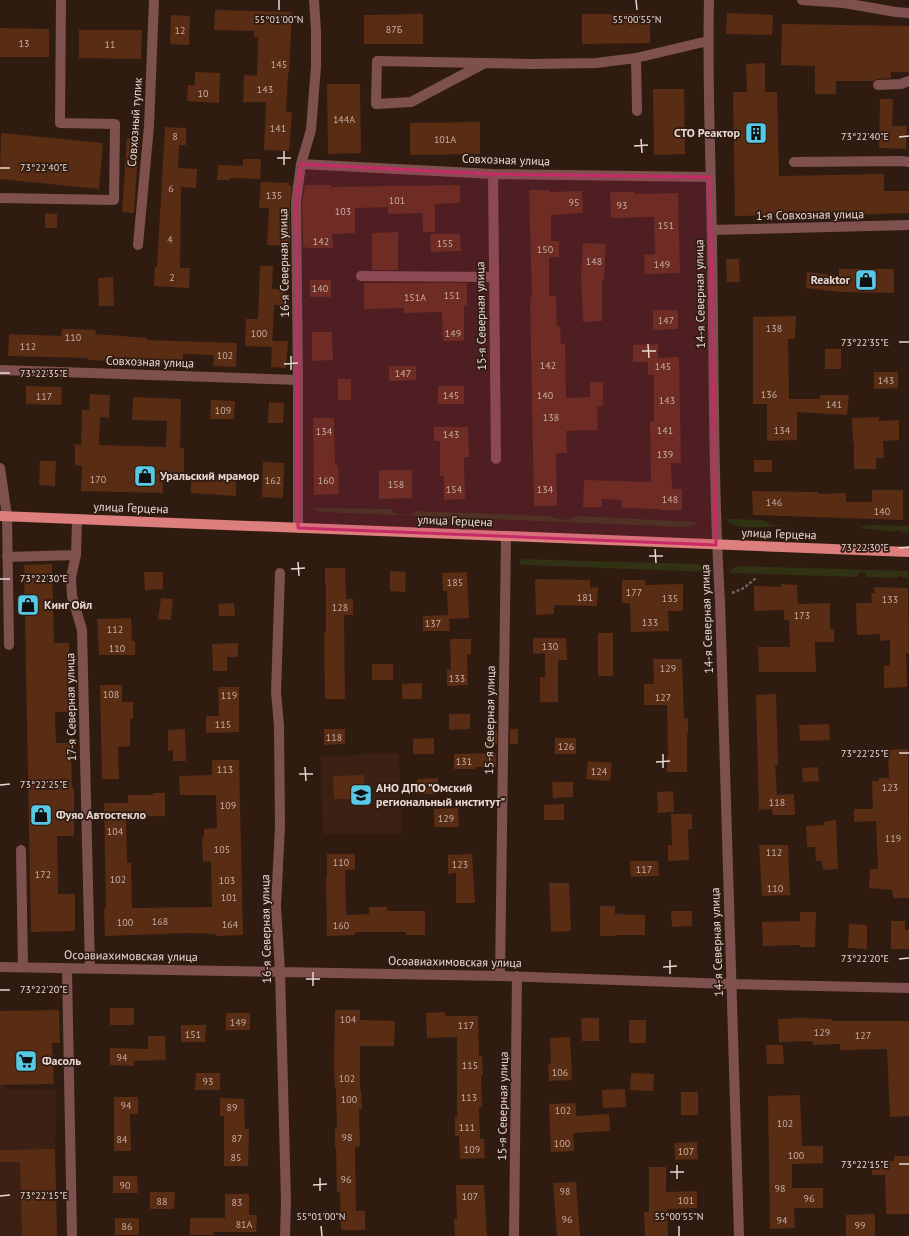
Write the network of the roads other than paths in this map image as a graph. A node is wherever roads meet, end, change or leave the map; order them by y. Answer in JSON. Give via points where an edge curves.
{"nodes":[{"id":1,"x":61,"y":0,"type":"edge"},
{"id":2,"x":154,"y":0,"type":"edge"},
{"id":3,"x":314,"y":0,"type":"edge"},
{"id":4,"x":709,"y":0,"type":"edge"},
{"id":5,"x":802,"y":0,"type":"edge"},
{"id":6,"x":909,"y":13,"type":"edge"},
{"id":7,"x":708,"y":41,"type":"junction"},
{"id":8,"x":636,"y":58,"type":"junction"},
{"id":9,"x":483,"y":64,"type":"junction"},
{"id":10,"x":909,"y":80,"type":"edge"},
{"id":11,"x":878,"y":85,"type":"dead end"},
{"id":12,"x":637,"y":111,"type":"dead end"},
{"id":13,"x":794,"y":162,"type":"dead end"},
{"id":14,"x":909,"y":162,"type":"edge"},
{"id":15,"x":301,"y":164,"type":"junction"},
{"id":16,"x":493,"y":174,"type":"junction"},
{"id":17,"x":710,"y":177,"type":"junction"},
{"id":18,"x":0,"y":198,"type":"edge"},
{"id":19,"x":909,"y":226,"type":"edge"},
{"id":20,"x":712,"y":230,"type":"junction"},
{"id":21,"x":138,"y":245,"type":"dead end"},
{"id":22,"x":361,"y":276,"type":"dead end"},
{"id":23,"x":494,"y":277,"type":"junction"},
{"id":24,"x":0,"y":370,"type":"edge"},
{"id":25,"x":298,"y":380,"type":"junction"},
{"id":26,"x":496,"y":459,"type":"dead end"},
{"id":27,"x":0,"y":468,"type":"edge"},
{"id":28,"x":3,"y":516,"type":"edge"},
{"id":29,"x":77,"y":519,"type":"junction"},
{"id":30,"x":298,"y":528,"type":"junction"},
{"id":31,"x":506,"y":536,"type":"junction"},
{"id":32,"x":716,"y":545,"type":"junction"},
{"id":33,"x":909,"y":552,"type":"edge"},
{"id":34,"x":76,"y":555,"type":"junction"},
{"id":35,"x":7,"y":557,"type":"junction"},
{"id":36,"x":280,"y":573,"type":"dead end"},
{"id":37,"x":9,"y":646,"type":"dead end"},
{"id":38,"x":21,"y":850,"type":"dead end"},
{"id":39,"x":0,"y":967,"type":"edge"},
{"id":40,"x":23,"y":967,"type":"junction"},
{"id":41,"x":67,"y":968,"type":"junction"},
{"id":42,"x":90,"y":968,"type":"junction"},
{"id":43,"x":280,"y":971,"type":"junction"},
{"id":44,"x":500,"y":976,"type":"junction"},
{"id":45,"x":517,"y":976,"type":"junction"},
{"id":46,"x":731,"y":984,"type":"junction"},
{"id":47,"x":909,"y":988,"type":"edge"},
{"id":48,"x":72,"y":1236,"type":"edge"},
{"id":49,"x":285,"y":1236,"type":"edge"},
{"id":50,"x":514,"y":1236,"type":"edge"},
{"id":51,"x":739,"y":1236,"type":"edge"}],
"edges":[{"from":1,"to":18,"type":"street","via":[[60,123],[115,124],[114,200]]},
{"from":2,"to":21,"type":"street","name":"Совхозный тупик","via":[[150,126]]},
{"from":3,"to":15,"type":"street","name":"16-я Северная улица","via":[[316,66],[311,130]]},
{"from":4,"to":7,"type":"street","name":"14-я Северная улица"},
{"from":5,"to":6,"type":"street","via":[[844,3]]},
{"from":7,"to":8,"type":"street"},
{"from":7,"to":17,"type":"street","name":"14-я Северная улица"},
{"from":8,"to":9,"type":"street","via":[[596,63]]},
{"from":8,"to":12,"type":"street"},
{"from":9,"to":9,"type":"street","via":[[377,61],[376,104],[411,102]]},
{"from":10,"to":11,"type":"street","via":[[901,84]]},
{"from":13,"to":14,"type":"street"},
{"from":15,"to":16,"type":"street","name":"Совхозная улица"},
{"from":15,"to":25,"type":"street","name":"16-я Северная улица","via":[[296,202]]},
{"from":16,"to":17,"type":"street","name":"Совхозная улица"},
{"from":16,"to":23,"type":"street","name":"15-я Северная улица"},
{"from":17,"to":20,"type":"street","name":"14-я Северная улица"},
{"from":19,"to":20,"type":"street","name":"1-я Совхозная улица"},
{"from":20,"to":32,"type":"street","name":"14-я Северная улица"},
{"from":22,"to":23,"type":"street"},
{"from":23,"to":26,"type":"street","name":"15-я Северная улица"},
{"from":24,"to":25,"type":"street","name":"Совхозная улица"},
{"from":25,"to":30,"type":"street","name":"16-я Северная улица"},
{"from":27,"to":28,"type":"street"},
{"from":28,"to":29,"type":"main road","name":"улица Герцена"},
{"from":28,"to":35,"type":"street"},
{"from":29,"to":30,"type":"main road","name":"улица Герцена"},
{"from":29,"to":34,"type":"street","name":"17-я Северная улица"},
{"from":30,"to":31,"type":"main road","name":"улица Герцена"},
{"from":31,"to":32,"type":"main road","name":"улица Герцена"},
{"from":31,"to":44,"type":"street","name":"15-я Северная улица"},
{"from":32,"to":33,"type":"main road","name":"улица Герцена"},
{"from":32,"to":46,"type":"street","name":"14-я Северная улица","via":[[720,602]]},
{"from":34,"to":35,"type":"street"},
{"from":34,"to":42,"type":"street","name":"17-я Северная улица","via":[[72,596],[82,630]]},
{"from":35,"to":37,"type":"street"},
{"from":36,"to":43,"type":"street","name":"16-я Северная улица","via":[[276,692],[280,826],[276,906]]},
{"from":38,"to":40,"type":"street"},
{"from":39,"to":40,"type":"street","name":"Осоавиахимовская улица"},
{"from":40,"to":41,"type":"street","name":"Осоавиахимовская улица"},
{"from":41,"to":42,"type":"street","name":"Осоавиахимовская улица"},
{"from":41,"to":48,"type":"street"},
{"from":42,"to":43,"type":"street","name":"Осоавиахимовская улица"},
{"from":43,"to":44,"type":"street","name":"Осоавиахимовская улица"},
{"from":43,"to":49,"type":"street","name":"16-я Северная улица"},
{"from":44,"to":45,"type":"street","name":"Осоавиахимовская улица"},
{"from":45,"to":46,"type":"street","name":"Осоавиахимовская улица"},
{"from":45,"to":50,"type":"street","name":"15-я Северная улица"},
{"from":46,"to":47,"type":"street","name":"Осоавиахимовская улица"},
{"from":46,"to":51,"type":"street","name":"14-я Северная улица"}]}
